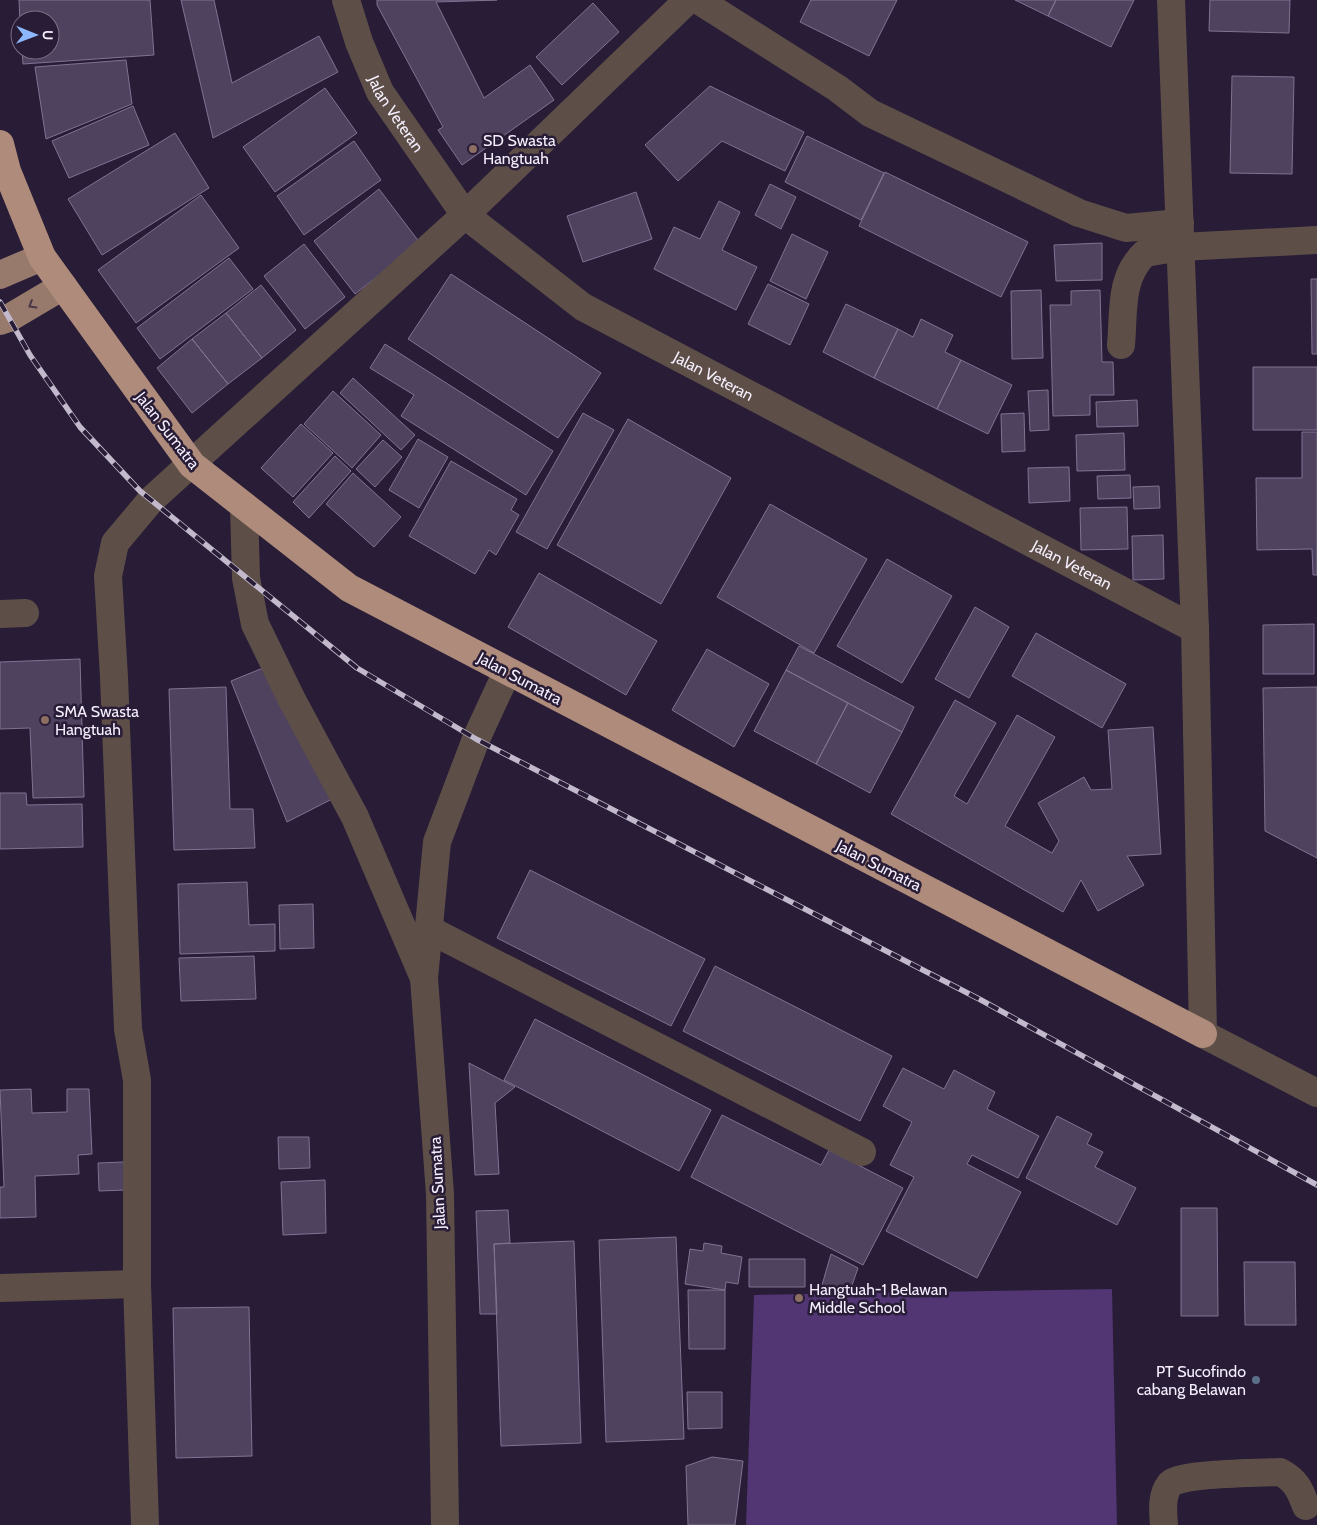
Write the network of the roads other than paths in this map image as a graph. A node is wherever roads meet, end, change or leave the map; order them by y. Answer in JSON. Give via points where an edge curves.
{"nodes":[{"id":1,"x":346,"y":0,"type":"edge"},
{"id":2,"x":688,"y":0,"type":"edge"},
{"id":3,"x":698,"y":0,"type":"edge"},
{"id":4,"x":1171,"y":0,"type":"edge"},
{"id":5,"x":0,"y":144,"type":"edge"},
{"id":6,"x":465,"y":215,"type":"junction"},
{"id":7,"x":1180,"y":235,"type":"junction"},
{"id":8,"x":1317,"y":240,"type":"edge"},
{"id":9,"x":42,"y":257,"type":"junction"},
{"id":10,"x":0,"y":275,"type":"edge"},
{"id":11,"x":63,"y":286,"type":"junction"},
{"id":12,"x":0,"y":320,"type":"edge"},
{"id":13,"x":1121,"y":345,"type":"dead end"},
{"id":14,"x":192,"y":465,"type":"junction"},
{"id":15,"x":244,"y":506,"type":"junction"},
{"id":16,"x":1196,"y":629,"type":"junction"},
{"id":17,"x":507,"y":672,"type":"junction"},
{"id":18,"x":428,"y":929,"type":"junction"},
{"id":19,"x":424,"y":978,"type":"junction"},
{"id":20,"x":1203,"y":1034,"type":"junction"},
{"id":21,"x":1317,"y":1093,"type":"edge"},
{"id":22,"x":862,"y":1152,"type":"dead end"},
{"id":23,"x":137,"y":1284,"type":"junction"},
{"id":24,"x":0,"y":1288,"type":"edge"},
{"id":25,"x":1310,"y":1509,"type":"edge"},
{"id":26,"x":145,"y":1525,"type":"edge"},
{"id":27,"x":445,"y":1525,"type":"edge"},
{"id":28,"x":1164,"y":1525,"type":"edge"}],
"edges":[{"from":1,"to":6,"type":"street","name":"Jalan Veteran","via":[[380,92]]},
{"from":2,"to":6,"type":"street"},
{"from":3,"to":7,"type":"street","via":[[837,88],[870,113],[1079,213],[1126,228]]},
{"from":4,"to":7,"type":"street"},
{"from":5,"to":9,"type":"highway","name":"Jalan Sumatra","via":[[7,171]]},
{"from":6,"to":14,"type":"street"},
{"from":6,"to":16,"type":"street","name":"Jalan Veteran","via":[[583,307]]},
{"from":7,"to":8,"type":"street"},
{"from":7,"to":13,"type":"street","via":[[1145,253],[1132,269],[1126,282]]},
{"from":7,"to":16,"type":"street"},
{"from":9,"to":10,"type":"main road"},
{"from":9,"to":11,"type":"highway","name":"Jalan Sumatra"},
{"from":11,"to":12,"type":"main road","one_way":true,"via":[[9,318]]},
{"from":11,"to":14,"type":"highway","name":"Jalan Sumatra"},
{"from":14,"to":15,"type":"highway","name":"Jalan Sumatra"},
{"from":14,"to":23,"type":"street","via":[[151,500],[114,543],[108,576],[128,1029],[137,1080]]},
{"from":15,"to":17,"type":"highway","name":"Jalan Sumatra","via":[[349,588]]},
{"from":15,"to":19,"type":"street","via":[[246,578],[255,624],[355,817]]},
{"from":16,"to":20,"type":"street"},
{"from":17,"to":18,"type":"street","name":"Jalan Sumatra","via":[[476,739],[437,842]]},
{"from":17,"to":20,"type":"highway","name":"Jalan Sumatra"},
{"from":18,"to":19,"type":"street","name":"Jalan Sumatra"},
{"from":18,"to":22,"type":"street"},
{"from":19,"to":27,"type":"street","name":"Jalan Sumatra","via":[[440,1194]]},
{"from":20,"to":21,"type":"street"},
{"from":23,"to":24,"type":"street"},
{"from":23,"to":26,"type":"street"},
{"from":25,"to":28,"type":"street","via":[[1299,1487],[1280,1472],[1186,1477],[1171,1483],[1165,1494]]}]}
